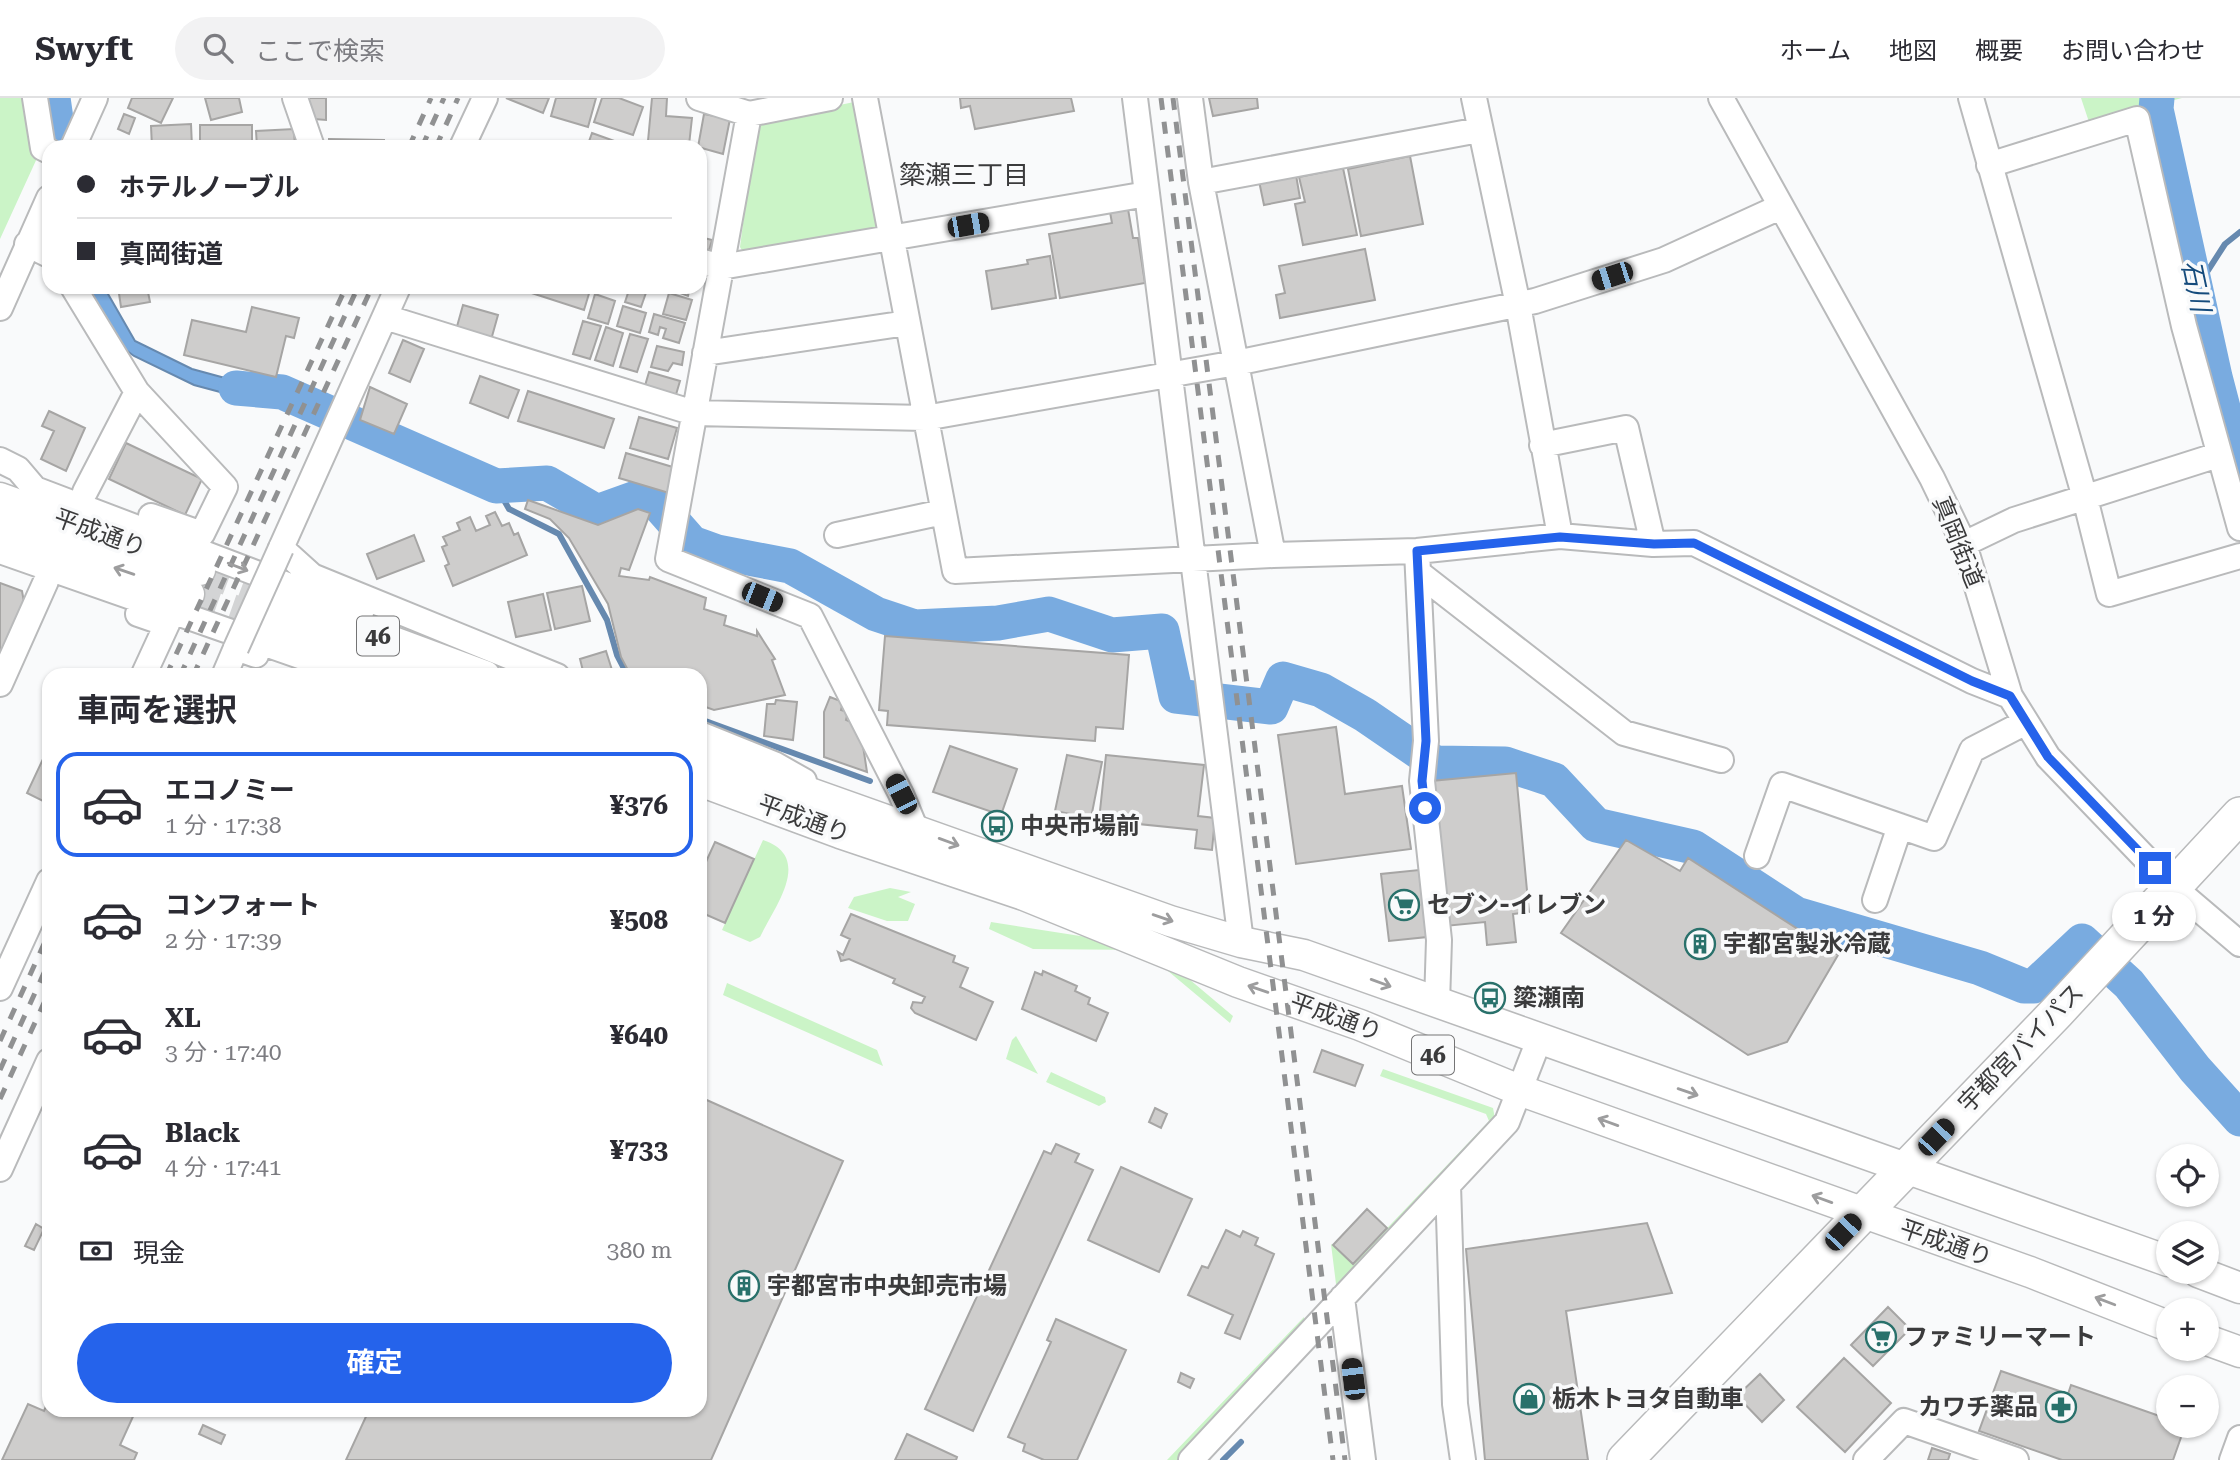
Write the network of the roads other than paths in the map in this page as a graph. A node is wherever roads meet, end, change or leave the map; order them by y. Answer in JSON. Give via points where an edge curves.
{"nodes":[{"id":1,"x":35,"y":98,"type":"edge"},
{"id":2,"x":95,"y":98,"type":"edge"},
{"id":3,"x":295,"y":98,"type":"edge"},
{"id":4,"x":485,"y":98,"type":"edge"},
{"id":5,"x":699,"y":98,"type":"edge"},
{"id":6,"x":830,"y":98,"type":"edge"},
{"id":7,"x":865,"y":98,"type":"edge"},
{"id":8,"x":1135,"y":98,"type":"edge"},
{"id":9,"x":1190,"y":98,"type":"edge"},
{"id":10,"x":1474,"y":98,"type":"edge"},
{"id":11,"x":1721,"y":98,"type":"edge"},
{"id":12,"x":1970,"y":98,"type":"edge"},
{"id":13,"x":749,"y":114,"type":"junction"},
{"id":14,"x":1479,"y":130,"type":"junction"},
{"id":15,"x":76,"y":140,"type":"edge"},
{"id":16,"x":310,"y":140,"type":"edge"},
{"id":17,"x":465,"y":140,"type":"edge"},
{"id":18,"x":42,"y":142,"type":"edge"},
{"id":19,"x":1989,"y":165,"type":"junction"},
{"id":20,"x":1201,"y":182,"type":"junction"},
{"id":21,"x":1147,"y":194,"type":"junction"},
{"id":22,"x":1780,"y":207,"type":"junction"},
{"id":23,"x":42,"y":231,"type":"edge"},
{"id":24,"x":891,"y":238,"type":"junction"},
{"id":25,"x":38,"y":250,"type":"edge"},
{"id":26,"x":710,"y":264,"type":"edge"},
{"id":27,"x":77,"y":294,"type":"edge"},
{"id":28,"x":395,"y":294,"type":"edge"},
{"id":29,"x":1518,"y":305,"type":"junction"},
{"id":30,"x":0,"y":308,"type":"edge"},
{"id":31,"x":384,"y":317,"type":"junction"},
{"id":32,"x":907,"y":323,"type":"junction"},
{"id":33,"x":705,"y":353,"type":"junction"},
{"id":34,"x":1236,"y":363,"type":"junction"},
{"id":35,"x":1170,"y":374,"type":"junction"},
{"id":36,"x":137,"y":392,"type":"junction"},
{"id":37,"x":694,"y":413,"type":"junction"},
{"id":38,"x":925,"y":418,"type":"junction"},
{"id":39,"x":1542,"y":445,"type":"junction"},
{"id":40,"x":2218,"y":455,"type":"junction"},
{"id":41,"x":9,"y":464,"type":"edge"},
{"id":42,"x":85,"y":492,"type":"junction"},
{"id":43,"x":0,"y":498,"type":"edge"},
{"id":44,"x":2085,"y":498,"type":"junction"},
{"id":45,"x":943,"y":512,"type":"junction"},
{"id":46,"x":0,"y":528,"type":"edge"},
{"id":47,"x":2240,"y":528,"type":"edge"},
{"id":48,"x":837,"y":535,"type":"dead end"},
{"id":49,"x":1560,"y":537,"type":"junction"},
{"id":50,"x":1654,"y":544,"type":"junction"},
{"id":51,"x":1964,"y":544,"type":"junction"},
{"id":52,"x":281,"y":548,"type":"junction"},
{"id":53,"x":0,"y":551,"type":"edge"},
{"id":54,"x":1273,"y":555,"type":"junction"},
{"id":55,"x":2240,"y":556,"type":"edge"},
{"id":56,"x":1194,"y":559,"type":"junction"},
{"id":57,"x":1419,"y":562,"type":"junction"},
{"id":58,"x":0,"y":565,"type":"edge"},
{"id":59,"x":47,"y":581,"type":"junction"},
{"id":60,"x":236,"y":648,"type":"junction"},
{"id":61,"x":486,"y":661,"type":"edge"},
{"id":62,"x":147,"y":668,"type":"edge"},
{"id":63,"x":227,"y":668,"type":"edge"},
{"id":64,"x":292,"y":668,"type":"edge"},
{"id":65,"x":333,"y":668,"type":"edge"},
{"id":66,"x":398,"y":668,"type":"edge"},
{"id":67,"x":519,"y":668,"type":"edge"},
{"id":68,"x":0,"y":684,"type":"edge"},
{"id":69,"x":2010,"y":696,"type":"junction"},
{"id":70,"x":2026,"y":722,"type":"junction"},
{"id":71,"x":707,"y":737,"type":"edge"},
{"id":72,"x":707,"y":756,"type":"edge"},
{"id":73,"x":1721,"y":760,"type":"dead end"},
{"id":74,"x":707,"y":784,"type":"edge"},
{"id":75,"x":849,"y":807,"type":"junction"},
{"id":76,"x":2240,"y":815,"type":"edge"},
{"id":77,"x":1900,"y":826,"type":"junction"},
{"id":78,"x":916,"y":830,"type":"junction"},
{"id":79,"x":1757,"y":856,"type":"dead end"},
{"id":80,"x":2172,"y":887,"type":"junction"},
{"id":81,"x":42,"y":896,"type":"edge"},
{"id":82,"x":1875,"y":900,"type":"dead end"},
{"id":83,"x":2229,"y":923,"type":"edge"},
{"id":84,"x":1241,"y":942,"type":"junction"},
{"id":85,"x":2240,"y":944,"type":"edge"},
{"id":86,"x":0,"y":987,"type":"edge"},
{"id":87,"x":1437,"y":1003,"type":"junction"},
{"id":88,"x":1539,"y":1040,"type":"junction"},
{"id":89,"x":42,"y":1076,"type":"edge"},
{"id":90,"x":1519,"y":1090,"type":"junction"},
{"id":91,"x":1906,"y":1167,"type":"junction"},
{"id":92,"x":0,"y":1169,"type":"edge"},
{"id":93,"x":1448,"y":1185,"type":"junction"},
{"id":94,"x":1862,"y":1213,"type":"junction"},
{"id":95,"x":2156,"y":1257,"type":"edge"},
{"id":96,"x":2219,"y":1280,"type":"edge"},
{"id":97,"x":2240,"y":1288,"type":"edge"},
{"id":98,"x":1342,"y":1298,"type":"junction"},
{"id":99,"x":2156,"y":1321,"type":"edge"},
{"id":100,"x":2219,"y":1344,"type":"edge"},
{"id":101,"x":2240,"y":1352,"type":"edge"},
{"id":102,"x":2240,"y":1438,"type":"edge"},
{"id":103,"x":1191,"y":1460,"type":"edge"},
{"id":104,"x":1363,"y":1460,"type":"edge"},
{"id":105,"x":1463,"y":1460,"type":"edge"},
{"id":106,"x":1625,"y":1460,"type":"edge"},
{"id":107,"x":1866,"y":1460,"type":"edge"},
{"id":108,"x":2016,"y":1460,"type":"edge"},
{"id":109,"x":2232,"y":1460,"type":"edge"}],
"edges":[{"from":1,"to":18,"type":"street"},
{"from":2,"to":15,"type":"street"},
{"from":3,"to":16,"type":"street"},
{"from":4,"to":17,"type":"street"},
{"from":5,"to":13,"type":"street"},
{"from":6,"to":13,"type":"street"},
{"from":7,"to":24,"type":"street"},
{"from":8,"to":21,"type":"street"},
{"from":9,"to":20,"type":"street"},
{"from":10,"to":14,"type":"street"},
{"from":11,"to":22,"type":"street","name":"真岡街道"},
{"from":12,"to":19,"type":"street"},
{"from":13,"to":26,"type":"street"},
{"from":14,"to":20,"type":"street"},
{"from":14,"to":29,"type":"street"},
{"from":19,"to":40,"type":"street","via":[[2137,119]]},
{"from":19,"to":44,"type":"street"},
{"from":20,"to":34,"type":"street"},
{"from":21,"to":24,"type":"street"},
{"from":21,"to":35,"type":"street"},
{"from":22,"to":29,"type":"street","via":[[1664,260]]},
{"from":22,"to":51,"type":"street","name":"真岡街道","via":[[1932,478]]},
{"from":23,"to":25,"type":"street"},
{"from":24,"to":26,"type":"street"},
{"from":24,"to":32,"type":"street"},
{"from":25,"to":30,"type":"street"},
{"from":26,"to":33,"type":"street"},
{"from":27,"to":36,"type":"street"},
{"from":28,"to":31,"type":"street"},
{"from":29,"to":34,"type":"street"},
{"from":29,"to":39,"type":"street"},
{"from":31,"to":37,"type":"street"},
{"from":31,"to":52,"type":"street"},
{"from":32,"to":33,"type":"street"},
{"from":32,"to":38,"type":"street"},
{"from":33,"to":37,"type":"street"},
{"from":34,"to":35,"type":"street"},
{"from":34,"to":54,"type":"street"},
{"from":35,"to":38,"type":"street"},
{"from":35,"to":56,"type":"street"},
{"from":36,"to":42,"type":"street"},
{"from":36,"to":42,"type":"street","via":[[225,487],[202,534]]},
{"from":37,"to":38,"type":"street"},
{"from":37,"to":78,"type":"street","via":[[668,559],[810,616]]},
{"from":38,"to":45,"type":"street"},
{"from":39,"to":49,"type":"street"},
{"from":39,"to":50,"type":"street","via":[[1626,428]]},
{"from":40,"to":44,"type":"street"},
{"from":40,"to":47,"type":"street"},
{"from":41,"to":42,"type":"street"},
{"from":41,"to":61,"type":"street","one_way":true,"via":[[35,489]]},
{"from":43,"to":46,"type":"main road","name":"平成通り","one_way":true,"via":[[194,582]]},
{"from":44,"to":51,"type":"street","via":[[2014,520]]},
{"from":44,"to":55,"type":"street","via":[[2109,594]]},
{"from":45,"to":48,"type":"street"},
{"from":45,"to":56,"type":"street","via":[[955,571]]},
{"from":49,"to":50,"type":"street"},
{"from":49,"to":57,"type":"street"},
{"from":50,"to":69,"type":"street","via":[[1694,543]]},
{"from":51,"to":69,"type":"street","name":"真岡街道"},
{"from":52,"to":60,"type":"street","bridge":true},
{"from":52,"to":61,"type":"street","via":[[312,576]]},
{"from":53,"to":65,"type":"street"},
{"from":54,"to":56,"type":"street"},
{"from":54,"to":57,"type":"street"},
{"from":56,"to":84,"type":"street"},
{"from":57,"to":73,"type":"street","via":[[1624,733]]},
{"from":57,"to":87,"type":"street","via":[[1426,741],[1422,781],[1440,940]]},
{"from":58,"to":59,"type":"street"},
{"from":59,"to":62,"type":"street","via":[[167,624]]},
{"from":59,"to":68,"type":"street"},
{"from":60,"to":63,"type":"street"},
{"from":60,"to":64,"type":"street"},
{"from":61,"to":66,"type":"main road","number":"46","via":[[267,609]]},
{"from":61,"to":67,"type":"street"},
{"from":69,"to":70,"type":"street","name":"真岡街道"},
{"from":70,"to":77,"type":"street","via":[[1972,750],[1934,838]]},
{"from":70,"to":80,"type":"street","name":"真岡街道","via":[[2048,757]]},
{"from":71,"to":75,"type":"street","via":[[774,764]]},
{"from":72,"to":75,"type":"main road","name":"平成通り","number":"46"},
{"from":90,"to":74,"type":"main road","name":"平成通り","number":"46","one_way":true,"via":[[1024,895]]},
{"from":75,"to":78,"type":"main road","name":"平成通り","number":"46"},
{"from":76,"to":80,"type":"highway","name":"宇都宮バイパス"},
{"from":77,"to":79,"type":"street","via":[[1782,785]]},
{"from":77,"to":82,"type":"street"},
{"from":78,"to":84,"type":"main road","name":"平成通り","number":"46","one_way":true},
{"from":80,"to":83,"type":"street","name":"真岡街道"},
{"from":80,"to":91,"type":"highway","name":"宇都宮バイパス"},
{"from":81,"to":86,"type":"street"},
{"from":83,"to":85,"type":"street","name":"真岡街道"},
{"from":84,"to":87,"type":"main road","name":"平成通り","number":"46","one_way":true,"via":[[1304,955]]},
{"from":87,"to":88,"type":"main road","name":"平成通り","number":"46"},
{"from":88,"to":90,"type":"street"},
{"from":88,"to":91,"type":"main road","name":"平成通り","number":"46","one_way":true},
{"from":89,"to":92,"type":"street"},
{"from":90,"to":93,"type":"street","via":[[1507,1122]]},
{"from":94,"to":90,"type":"main road","name":"平成通り","number":"46","one_way":true},
{"from":91,"to":94,"type":"highway","name":"宇都宮バイパス"},
{"from":91,"to":95,"type":"main road","name":"平成通り","number":"46"},
{"from":93,"to":98,"type":"street"},
{"from":93,"to":105,"type":"street","via":[[1455,1404]]},
{"from":99,"to":94,"type":"main road","name":"平成通り","number":"46","one_way":true},
{"from":94,"to":106,"type":"highway","name":"宇都宮バイパス"},
{"from":96,"to":97,"type":"main road"},
{"from":98,"to":103,"type":"street"},
{"from":98,"to":104,"type":"street"},
{"from":100,"to":101,"type":"main road"},
{"from":102,"to":109,"type":"street"},
{"from":107,"to":108,"type":"street","via":[[1903,1422]]}]}
